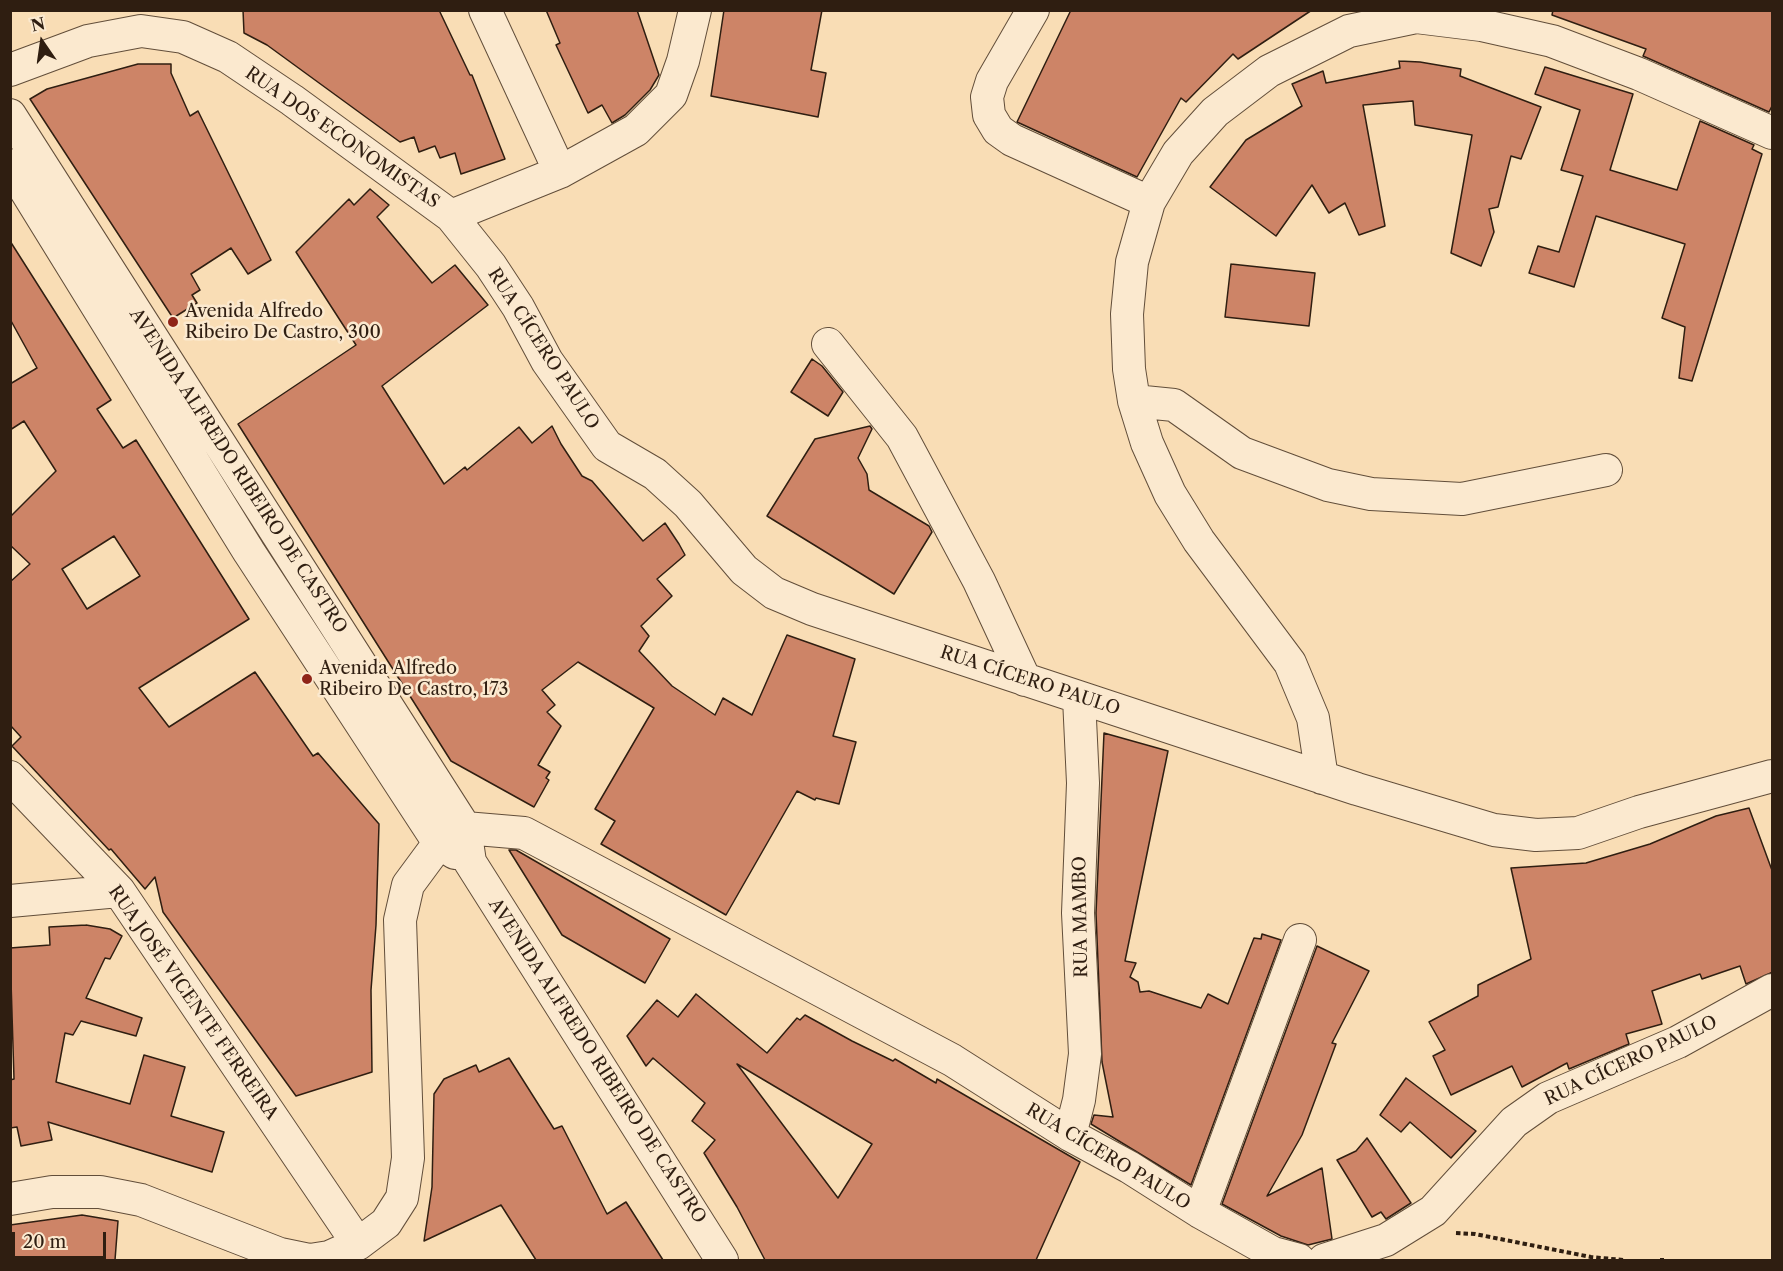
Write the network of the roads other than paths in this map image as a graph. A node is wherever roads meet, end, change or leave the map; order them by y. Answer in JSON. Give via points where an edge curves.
{"nodes":[{"id":1,"x":485,"y":10,"type":"edge"},
{"id":2,"x":695,"y":10,"type":"edge"},
{"id":3,"x":1033,"y":10,"type":"edge"},
{"id":4,"x":10,"y":70,"type":"edge"},
{"id":5,"x":10,"y":115,"type":"edge"},
{"id":6,"x":1773,"y":133,"type":"edge"},
{"id":7,"x":10,"y":165,"type":"edge"},
{"id":8,"x":560,"y":172,"type":"junction"},
{"id":9,"x":1149,"y":202,"type":"junction"},
{"id":10,"x":451,"y":216,"type":"junction"},
{"id":11,"x":828,"y":345,"type":"dead end"},
{"id":12,"x":1134,"y":401,"type":"junction"},
{"id":13,"x":1606,"y":470,"type":"dead end"},
{"id":14,"x":1025,"y":680,"type":"junction"},
{"id":15,"x":1079,"y":698,"type":"junction"},
{"id":16,"x":1773,"y":776,"type":"edge"},
{"id":17,"x":10,"y":777,"type":"edge"},
{"id":18,"x":1322,"y":778,"type":"junction"},
{"id":19,"x":452,"y":836,"type":"junction"},
{"id":20,"x":118,"y":891,"type":"junction"},
{"id":21,"x":10,"y":901,"type":"edge"},
{"id":22,"x":1300,"y":939,"type":"dead end"},
{"id":23,"x":1773,"y":990,"type":"edge"},
{"id":24,"x":1070,"y":1135,"type":"junction"},
{"id":25,"x":10,"y":1199,"type":"edge"},
{"id":26,"x":1200,"y":1212,"type":"junction"},
{"id":27,"x":358,"y":1244,"type":"junction"},
{"id":28,"x":310,"y":1260,"type":"edge"},
{"id":29,"x":722,"y":1260,"type":"edge"},
{"id":30,"x":1299,"y":1260,"type":"edge"},
{"id":31,"x":1324,"y":1260,"type":"edge"}],
"edges":[{"from":1,"to":8,"type":"street"},
{"from":2,"to":8,"type":"street","name":"RUA DOS ECONOMISTAS","via":[[671,95],[636,130]]},
{"from":3,"to":9,"type":"street","via":[[992,81],[987,97],[989,115],[998,130],[1012,140]]},
{"from":4,"to":10,"type":"street","name":"RUA DOS ECONOMISTAS","via":[[99,39],[141,31],[183,37],[246,69]]},
{"from":5,"to":19,"type":"street","name":"AVENIDA ALFREDO RIBEIRO DE CASTRO"},
{"from":6,"to":9,"type":"street","via":[[1640,74],[1552,41],[1482,25],[1416,17],[1349,31],[1269,71],[1215,112],[1178,153]]},
{"from":7,"to":19,"type":"street","name":"AVENIDA ALFREDO RIBEIRO DE CASTRO","via":[[249,552]]},
{"from":8,"to":10,"type":"street","name":"RUA DOS ECONOMISTAS"},
{"from":9,"to":12,"type":"street","via":[[1132,262],[1127,314]]},
{"from":10,"to":14,"type":"street","name":"RUA CÍCERO PAULO","via":[[491,267],[547,360],[607,446],[655,474],[688,504],[744,570],[774,593],[812,609]]},
{"from":11,"to":14,"type":"street","via":[[902,437],[979,581]]},
{"from":12,"to":13,"type":"street","via":[[1174,405],[1242,453],[1328,486],[1371,494],[1462,499]]},
{"from":12,"to":18,"type":"street","via":[[1170,494],[1199,541],[1290,663],[1313,718]]},
{"from":14,"to":15,"type":"street","name":"RUA CÍCERO PAULO"},
{"from":15,"to":18,"type":"street","name":"RUA CÍCERO PAULO"},
{"from":15,"to":24,"type":"street","name":"RUA MAMBO","via":[[1083,783],[1077,913],[1085,1053]]},
{"from":16,"to":18,"type":"street","name":"RUA CÍCERO PAULO","via":[[1638,812],[1578,833],[1536,835],[1494,830]]},
{"from":17,"to":20,"type":"street","name":"RUA JOSÉ VICENTE FERREIRA"},
{"from":19,"to":24,"type":"street","name":"RUA CÍCERO PAULO","via":[[524,833],[952,1060]]},
{"from":19,"to":27,"type":"street","via":[[408,885],[400,920],[408,1158],[402,1198],[386,1224]]},
{"from":19,"to":29,"type":"street","name":"AVENIDA ALFREDO RIBEIRO DE CASTRO"},
{"from":20,"to":21,"type":"street"},
{"from":20,"to":27,"type":"street","name":"RUA JOSÉ VICENTE FERREIRA"},
{"from":22,"to":26,"type":"street"},
{"from":23,"to":31,"type":"street","name":"RUA CÍCERO PAULO","via":[[1678,1042],[1548,1098],[1514,1122],[1433,1211],[1386,1240]]},
{"from":24,"to":26,"type":"street","name":"RUA CÍCERO PAULO"},
{"from":25,"to":28,"type":"street","via":[[52,1191],[100,1192],[141,1200],[280,1254]]},
{"from":26,"to":30,"type":"street","name":"RUA CÍCERO PAULO","via":[[1273,1252]]},
{"from":27,"to":28,"type":"street","via":[[329,1257]]}]}
